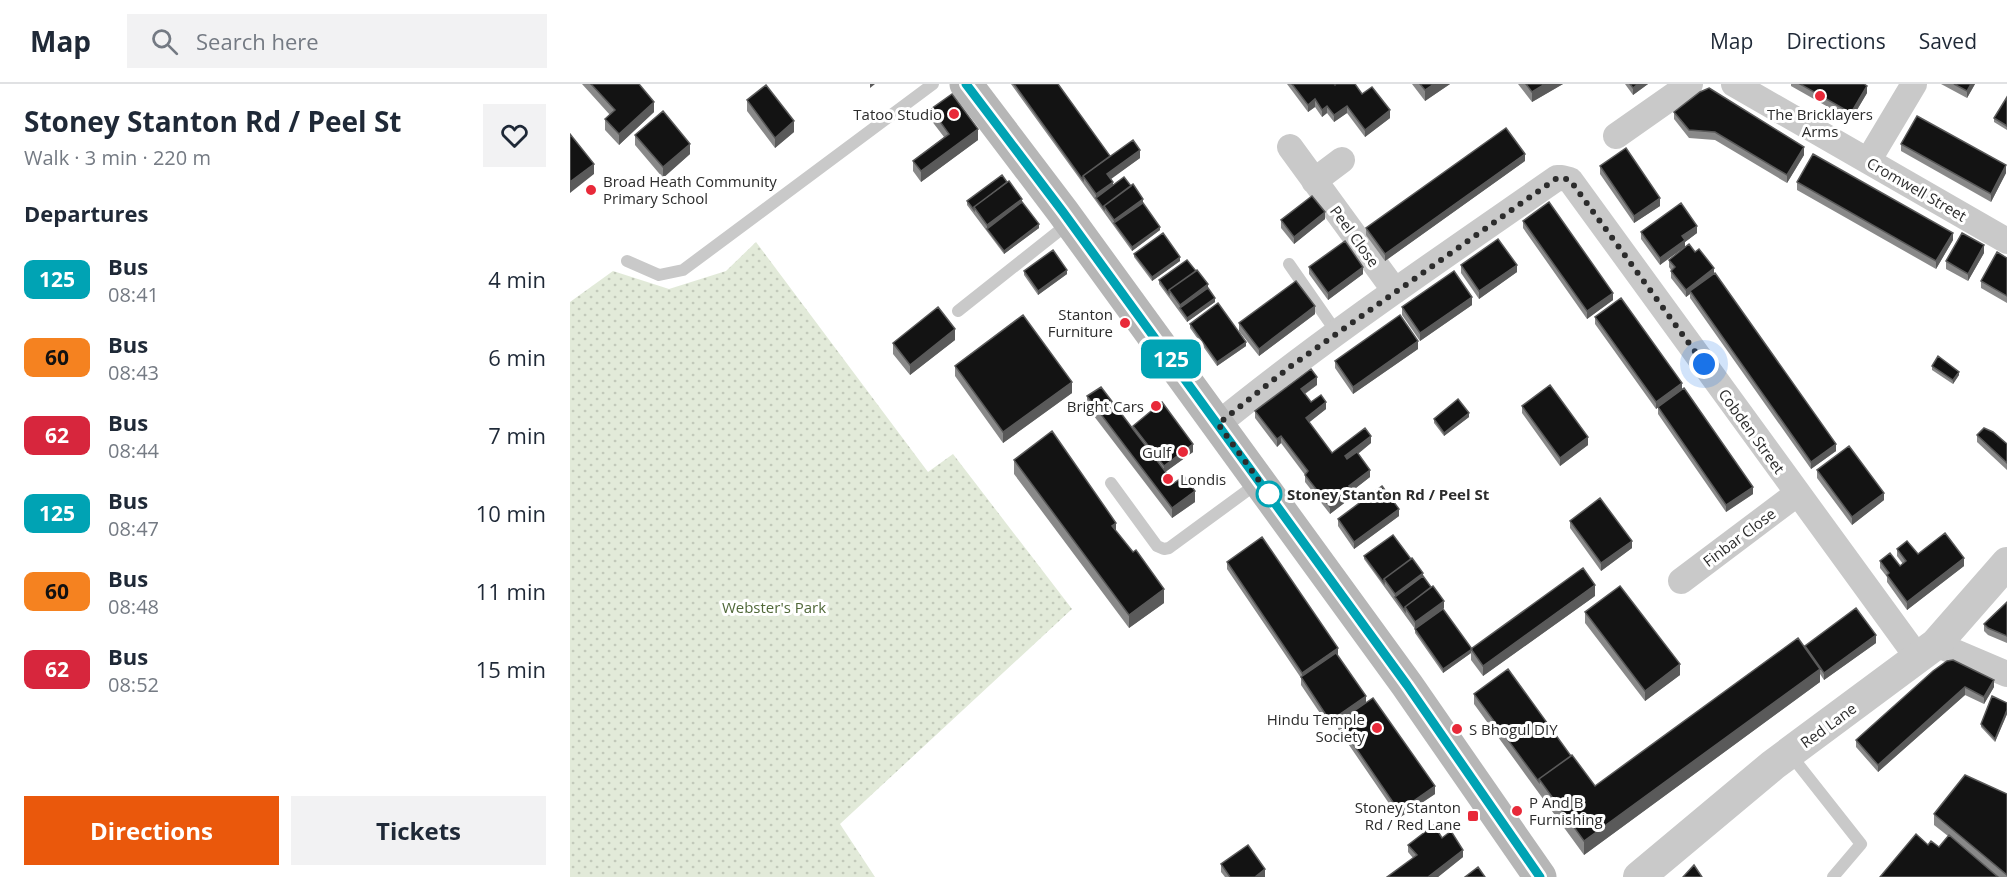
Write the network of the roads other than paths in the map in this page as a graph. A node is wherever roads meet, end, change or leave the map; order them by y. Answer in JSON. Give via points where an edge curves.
{"nodes":[{"id":1,"x":933,"y":84,"type":"edge"},
{"id":2,"x":966,"y":84,"type":"edge"},
{"id":3,"x":1690,"y":84,"type":"edge"},
{"id":4,"x":1734,"y":84,"type":"edge"},
{"id":5,"x":1914,"y":84,"type":"edge"},
{"id":6,"x":1616,"y":136,"type":"dead end"},
{"id":7,"x":1290,"y":147,"type":"dead end"},
{"id":8,"x":1342,"y":160,"type":"dead end"},
{"id":9,"x":1868,"y":162,"type":"junction"},
{"id":10,"x":1314,"y":180,"type":"junction"},
{"id":11,"x":1070,"y":222,"type":"junction"},
{"id":12,"x":2007,"y":241,"type":"edge"},
{"id":13,"x":627,"y":261,"type":"dead end"},
{"id":14,"x":1289,"y":264,"type":"dead end"},
{"id":15,"x":1395,"y":291,"type":"junction"},
{"id":16,"x":958,"y":311,"type":"dead end"},
{"id":17,"x":1337,"y":333,"type":"junction"},
{"id":18,"x":1218,"y":424,"type":"junction"},
{"id":19,"x":1260,"y":482,"type":"junction"},
{"id":20,"x":1111,"y":483,"type":"dead end"},
{"id":21,"x":1798,"y":493,"type":"junction"},
{"id":22,"x":2007,"y":563,"type":"edge"},
{"id":23,"x":1681,"y":581,"type":"dead end"},
{"id":24,"x":1927,"y":651,"type":"junction"},
{"id":25,"x":2007,"y":674,"type":"edge"},
{"id":26,"x":1789,"y":753,"type":"junction"},
{"id":27,"x":1540,"y":877,"type":"edge"},
{"id":28,"x":1640,"y":877,"type":"edge"},
{"id":29,"x":1833,"y":877,"type":"edge"}],
"edges":[{"from":1,"to":13,"type":"lane","via":[[683,270],[659,275]]},
{"from":2,"to":11,"type":"main road"},
{"from":3,"to":6,"type":"street"},
{"from":4,"to":9,"type":"street","name":"Cromwell Street"},
{"from":5,"to":9,"type":"street"},
{"from":7,"to":10,"type":"street","name":"Peel Close"},
{"from":8,"to":10,"type":"street"},
{"from":9,"to":12,"type":"street","name":"Cromwell Street"},
{"from":10,"to":15,"type":"street","name":"Peel Close"},
{"from":11,"to":16,"type":"lane"},
{"from":11,"to":18,"type":"main road"},
{"from":14,"to":17,"type":"lane"},
{"from":15,"to":17,"type":"street"},
{"from":15,"to":21,"type":"street","name":"Cobden Street","via":[[1557,178],[1570,180]]},
{"from":17,"to":18,"type":"street"},
{"from":18,"to":19,"type":"main road"},
{"from":19,"to":20,"type":"lane","via":[[1164,549],[1157,546]]},
{"from":19,"to":27,"type":"main road"},
{"from":21,"to":23,"type":"street","name":"Finbar Close"},
{"from":21,"to":24,"type":"street","name":"Cobden Street"},
{"from":22,"to":24,"type":"street","name":"Red Lane"},
{"from":24,"to":25,"type":"street"},
{"from":24,"to":26,"type":"street","name":"Red Lane"},
{"from":26,"to":28,"type":"street","name":"Red Lane"},
{"from":26,"to":29,"type":"lane","via":[[1861,844]]}]}
